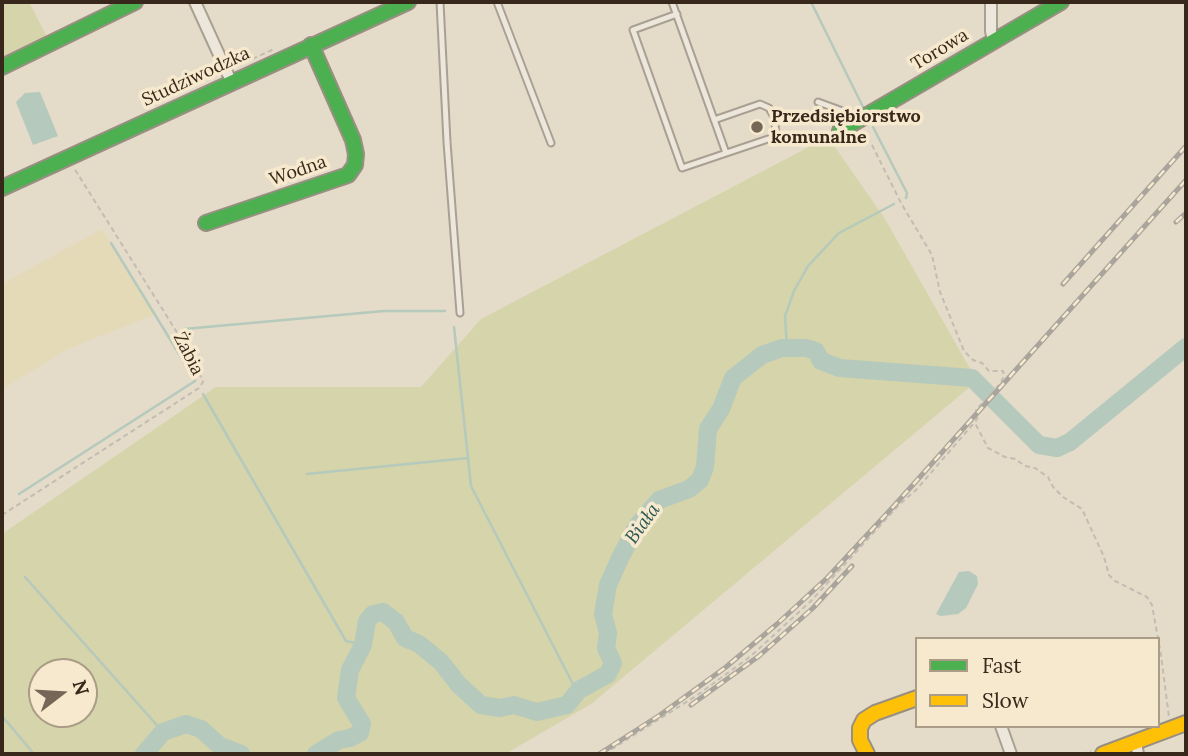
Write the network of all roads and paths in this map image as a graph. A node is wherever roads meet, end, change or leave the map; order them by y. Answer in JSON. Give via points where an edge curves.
{"nodes":[{"id":1,"x":135,"y":2,"type":"edge"},
{"id":2,"x":195,"y":2,"type":"edge"},
{"id":3,"x":408,"y":2,"type":"edge"},
{"id":4,"x":440,"y":2,"type":"edge"},
{"id":5,"x":496,"y":2,"type":"edge"},
{"id":6,"x":672,"y":2,"type":"edge"},
{"id":7,"x":991,"y":2,"type":"edge"},
{"id":8,"x":1061,"y":2,"type":"edge"},
{"id":9,"x":677,"y":14,"type":"junction"},
{"id":10,"x":993,"y":41,"type":"junction"},
{"id":11,"x":311,"y":45,"type":"junction"},
{"id":12,"x":2,"y":67,"type":"edge"},
{"id":13,"x":231,"y":81,"type":"junction"},
{"id":14,"x":818,"y":102,"type":"dead end"},
{"id":15,"x":714,"y":120,"type":"junction"},
{"id":16,"x":859,"y":120,"type":"junction"},
{"id":17,"x":840,"y":131,"type":"dead end"},
{"id":18,"x":551,"y":143,"type":"dead end"},
{"id":19,"x":726,"y":153,"type":"junction"},
{"id":20,"x":68,"y":158,"type":"junction"},
{"id":21,"x":2,"y":188,"type":"edge"},
{"id":22,"x":206,"y":223,"type":"dead end"},
{"id":23,"x":460,"y":313,"type":"dead end"},
{"id":24,"x":975,"y":422,"type":"junction"},
{"id":25,"x":2,"y":515,"type":"edge"},
{"id":26,"x":1158,"y":637,"type":"edge"},
{"id":27,"x":1160,"y":649,"type":"edge"},
{"id":28,"x":915,"y":699,"type":"edge"},
{"id":29,"x":1186,"y":723,"type":"edge"},
{"id":30,"x":1002,"y":728,"type":"edge"},
{"id":31,"x":1170,"y":729,"type":"junction"},
{"id":32,"x":1137,"y":748,"type":"edge"},
{"id":33,"x":604,"y":754,"type":"edge"},
{"id":34,"x":867,"y":754,"type":"edge"},
{"id":35,"x":1011,"y":754,"type":"edge"},
{"id":36,"x":1103,"y":754,"type":"edge"}],
"edges":[{"from":1,"to":12,"type":"street"},
{"from":2,"to":13,"type":"street"},
{"from":3,"to":11,"type":"street","name":"Studziwodzka"},
{"from":4,"to":23,"type":"lane"},
{"from":5,"to":18,"type":"lane"},
{"from":6,"to":9,"type":"lane"},
{"from":7,"to":10,"type":"street"},
{"from":8,"to":10,"type":"street","name":"Torowa"},
{"from":9,"to":15,"type":"lane"},
{"from":9,"to":19,"type":"lane","via":[[633,30],[682,168]]},
{"from":10,"to":16,"type":"street","name":"Torowa"},
{"from":11,"to":13,"type":"street","name":"Studziwodzka"},
{"from":11,"to":22,"type":"street","name":"Wodna","via":[[353,140],[355,165],[348,174]]},
{"from":13,"to":20,"type":"street","name":"Studziwodzka"},
{"from":14,"to":16,"type":"lane"},
{"from":15,"to":19,"type":"lane"},
{"from":15,"to":19,"type":"lane","via":[[760,104],[774,117],[776,132],[771,138]]},
{"from":16,"to":17,"type":"street","name":"Torowa"},
{"from":16,"to":24,"type":"path","via":[[932,255],[940,292],[964,351],[989,371],[1003,371],[1000,384],[976,410]]},
{"from":20,"to":21,"type":"street","name":"Studziwodzka"},
{"from":20,"to":25,"type":"path","name":"Żabia","via":[[193,358],[203,382]]},
{"from":24,"to":26,"type":"path","via":[[988,448],[1035,468],[1082,509],[1109,575],[1147,597],[1152,605]]},
{"from":24,"to":33,"type":"path","via":[[827,584],[751,656]]},
{"from":27,"to":31,"type":"path"},
{"from":28,"to":34,"type":"street","via":[[864,720],[860,740]]},
{"from":29,"to":31,"type":"street"},
{"from":30,"to":35,"type":"street"},
{"from":31,"to":32,"type":"street"},
{"from":32,"to":36,"type":"street"}]}
